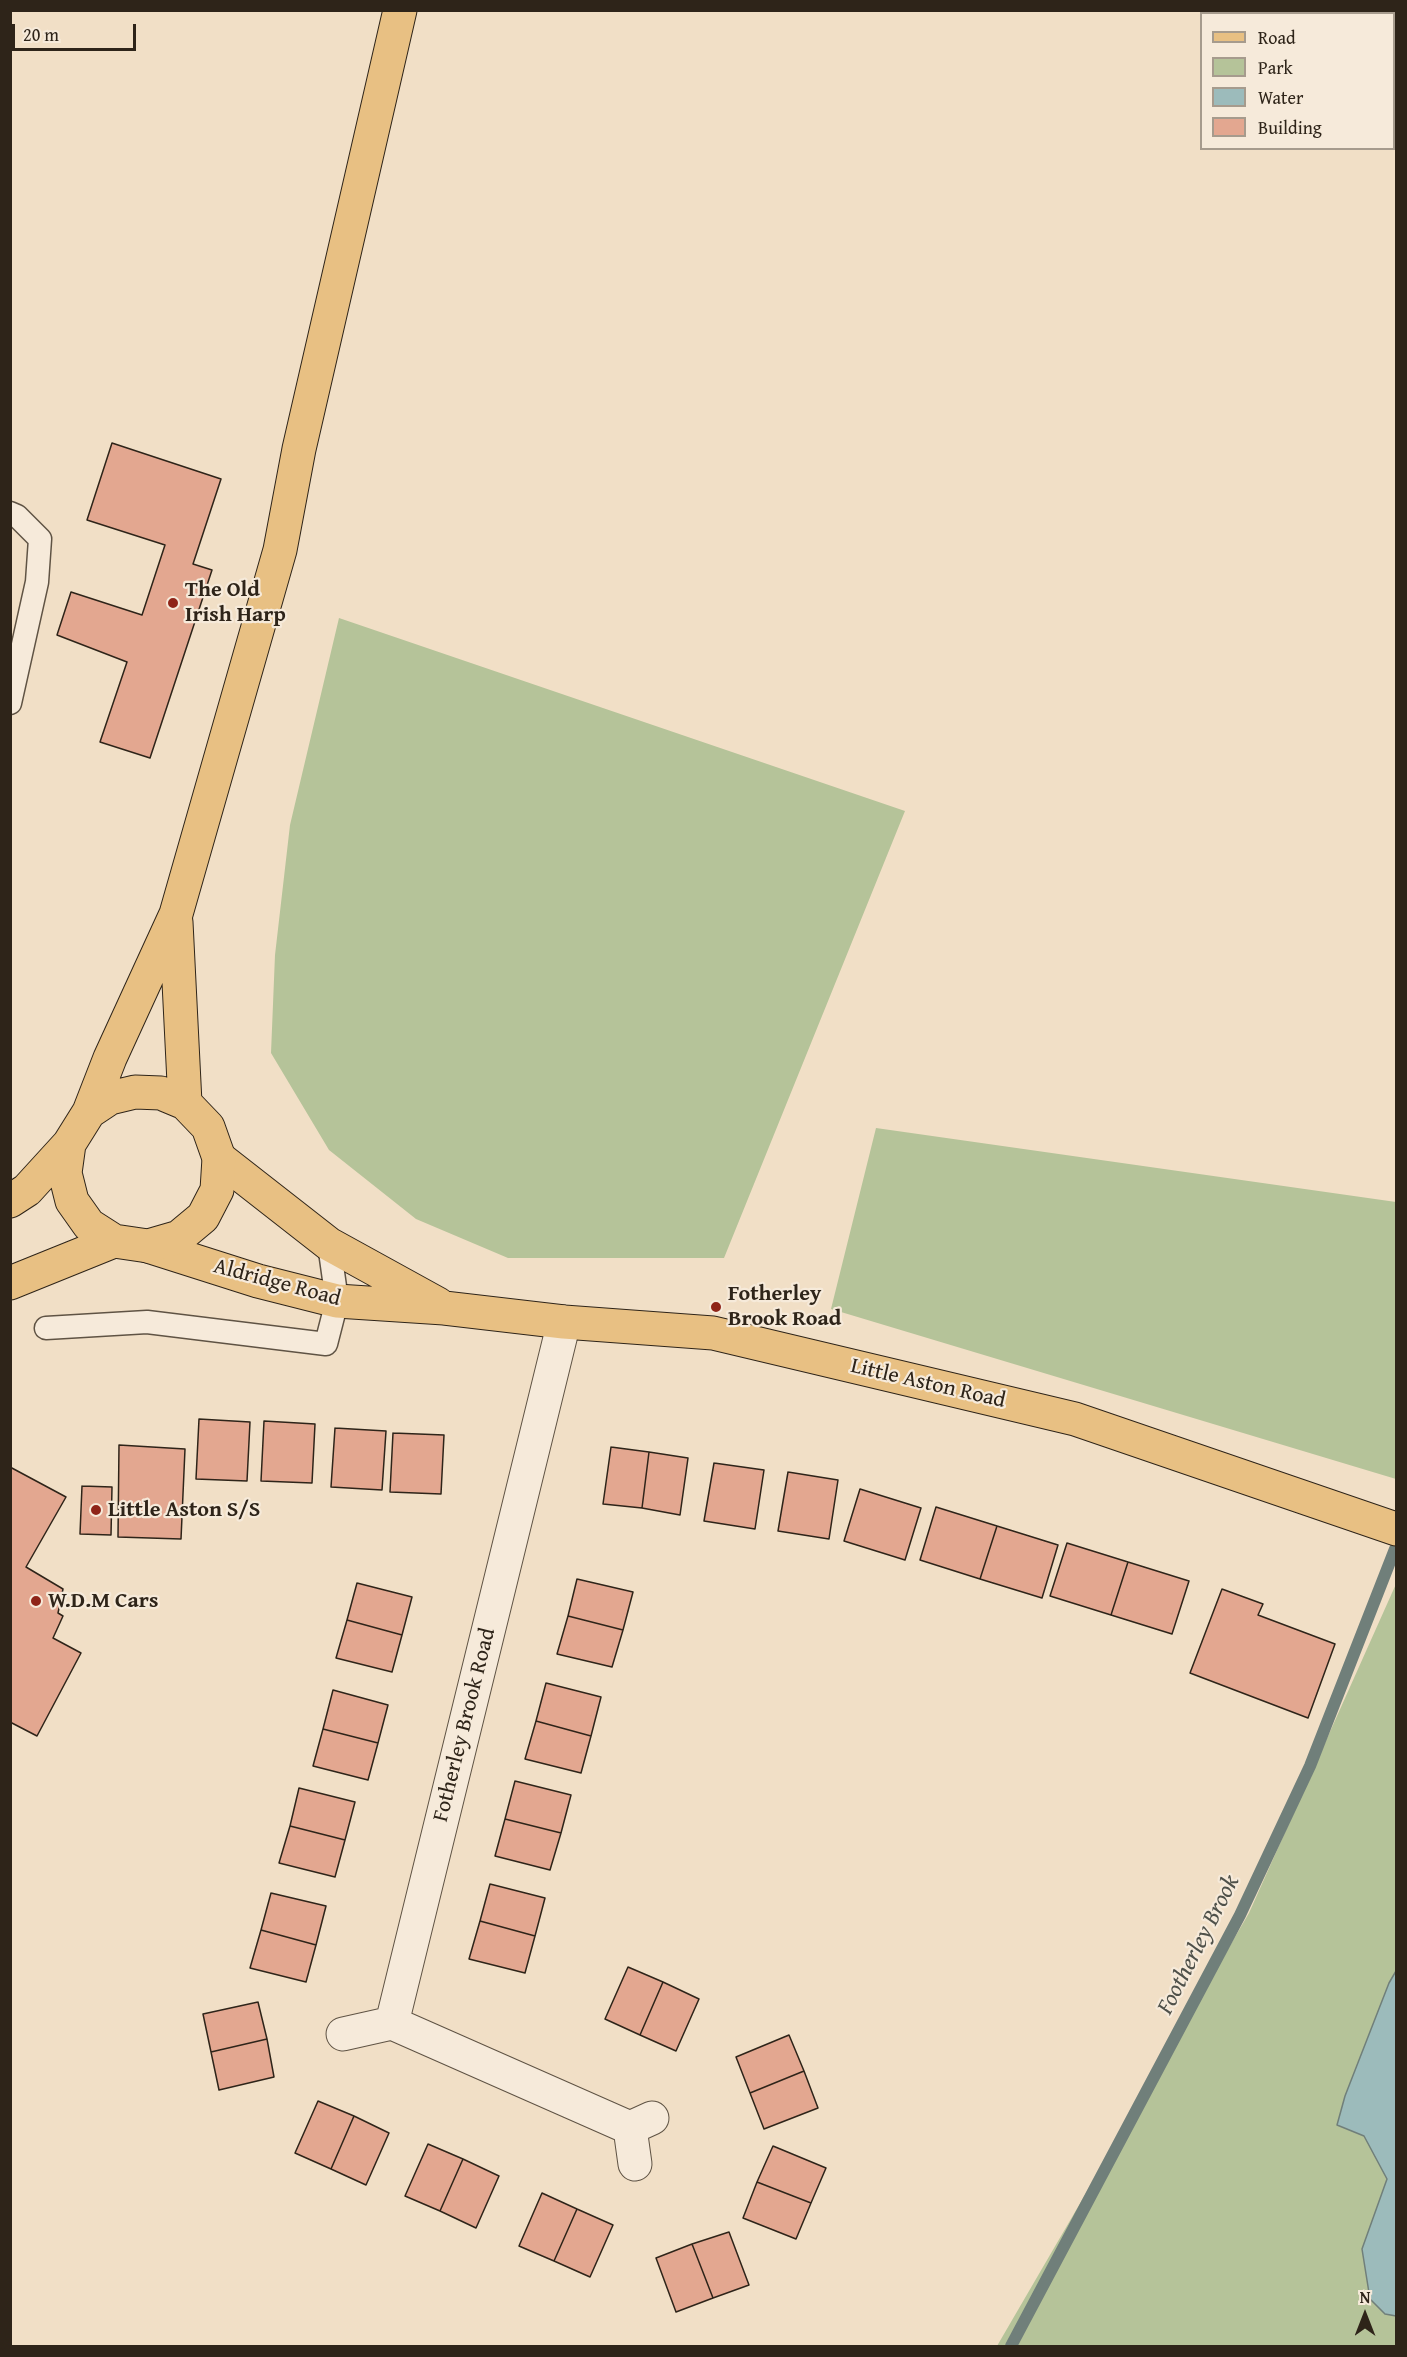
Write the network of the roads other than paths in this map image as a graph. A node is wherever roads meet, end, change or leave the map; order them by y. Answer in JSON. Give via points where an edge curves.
{"nodes":[{"id":1,"x":400,"y":10,"type":"edge"},
{"id":2,"x":10,"y":513,"type":"edge"},
{"id":3,"x":10,"y":703,"type":"edge"},
{"id":4,"x":176,"y":914,"type":"junction"},
{"id":5,"x":185,"y":1103,"type":"junction"},
{"id":6,"x":89,"y":1112,"type":"junction"},
{"id":7,"x":69,"y":1144,"type":"junction"},
{"id":8,"x":219,"y":1158,"type":"junction"},
{"id":9,"x":10,"y":1201,"type":"edge"},
{"id":10,"x":114,"y":1241,"type":"junction"},
{"id":11,"x":329,"y":1244,"type":"junction"},
{"id":12,"x":148,"y":1246,"type":"junction"},
{"id":13,"x":10,"y":1283,"type":"edge"},
{"id":14,"x":338,"y":1301,"type":"junction"},
{"id":15,"x":444,"y":1308,"type":"junction"},
{"id":16,"x":564,"y":1322,"type":"junction"},
{"id":17,"x":46,"y":1328,"type":"dead end"},
{"id":18,"x":1396,"y":1529,"type":"edge"},
{"id":19,"x":392,"y":2023,"type":"junction"},
{"id":20,"x":343,"y":2034,"type":"dead end"},
{"id":21,"x":635,"y":2164,"type":"dead end"}],
"edges":[{"from":1,"to":4,"type":"main road","via":[[298,449],[279,550]]},
{"from":2,"to":3,"type":"lane","via":[[40,539],[37,582]]},
{"from":4,"to":5,"type":"main road"},
{"from":4,"to":6,"type":"main road"},
{"from":5,"to":6,"type":"main road","via":[[161,1093],[135,1092],[110,1098]]},
{"from":5,"to":8,"type":"main road","via":[[208,1127]]},
{"from":6,"to":7,"type":"main road"},
{"from":7,"to":9,"type":"main road","via":[[27,1190]]},
{"from":7,"to":10,"type":"main road","via":[[65,1173],[72,1201],[89,1225]]},
{"from":8,"to":11,"type":"main road"},
{"from":8,"to":12,"type":"main road","via":[[217,1190],[203,1217],[179,1238]]},
{"from":10,"to":12,"type":"main road"},
{"from":10,"to":13,"type":"main road"},
{"from":11,"to":14,"type":"lane"},
{"from":11,"to":15,"type":"main road"},
{"from":12,"to":14,"type":"main road","name":"Aldridge Road","via":[[258,1281]]},
{"from":14,"to":15,"type":"main road","name":"Aldridge Road"},
{"from":14,"to":17,"type":"lane","via":[[326,1344],[147,1322]]},
{"from":15,"to":16,"type":"main road","name":"Little Aston Road"},
{"from":16,"to":18,"type":"main road","name":"Little Aston Road","via":[[713,1333],[1075,1419]]},
{"from":16,"to":19,"type":"street","name":"Fotherley Brook Road"},
{"from":19,"to":20,"type":"street"},
{"from":19,"to":21,"type":"street","via":[[641,2123]]}]}
